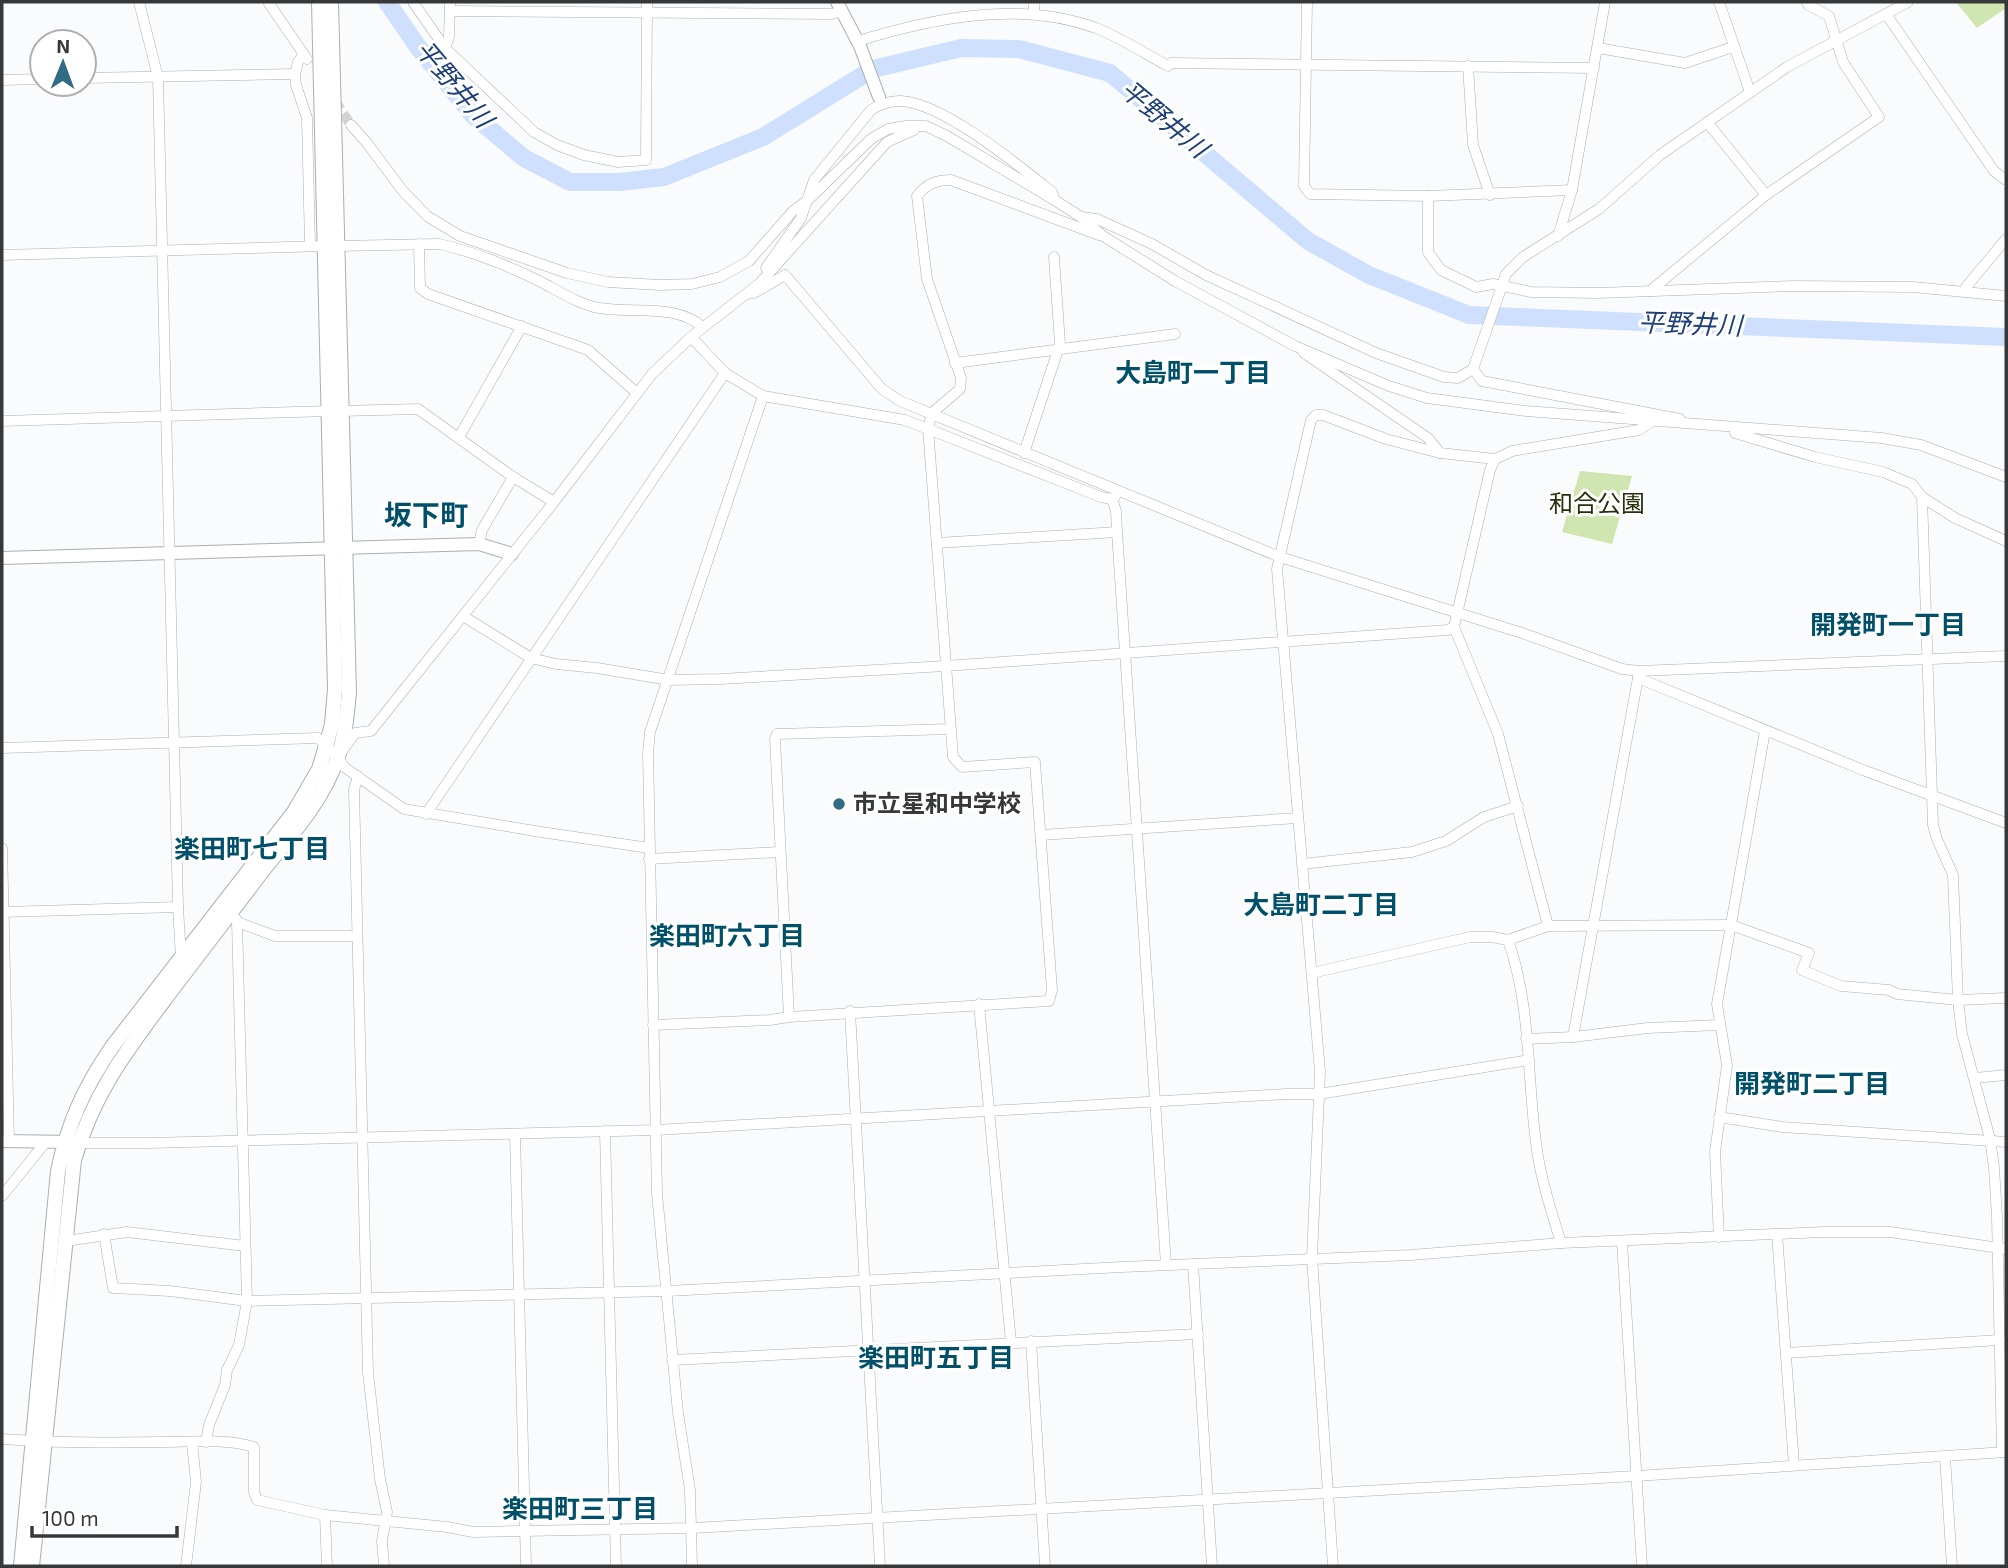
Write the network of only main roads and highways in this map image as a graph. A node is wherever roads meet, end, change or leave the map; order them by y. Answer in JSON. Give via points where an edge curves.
{"nodes":[{"id":1,"x":319,"y":2,"type":"edge"},
{"id":2,"x":331,"y":2,"type":"edge"},
{"id":3,"x":325,"y":21,"type":"junction"},
{"id":4,"x":337,"y":549,"type":"junction"},
{"id":5,"x":38,"y":1442,"type":"junction"},
{"id":6,"x":20,"y":1566,"type":"edge"},
{"id":7,"x":32,"y":1566,"type":"edge"}],
"edges":[{"from":1,"to":3,"type":"main road"},
{"from":2,"to":3,"type":"main road"},
{"from":3,"to":4,"type":"main road"},
{"from":4,"to":5,"type":"main road","via":[[335,689],[332,724],[319,769],[294,812],[88,1082],[64,1142]]},
{"from":4,"to":5,"type":"main road","via":[[349,692],[338,757],[306,819],[103,1086],[74,1160]]},
{"from":5,"to":6,"type":"main road"},
{"from":5,"to":7,"type":"main road"}]}
